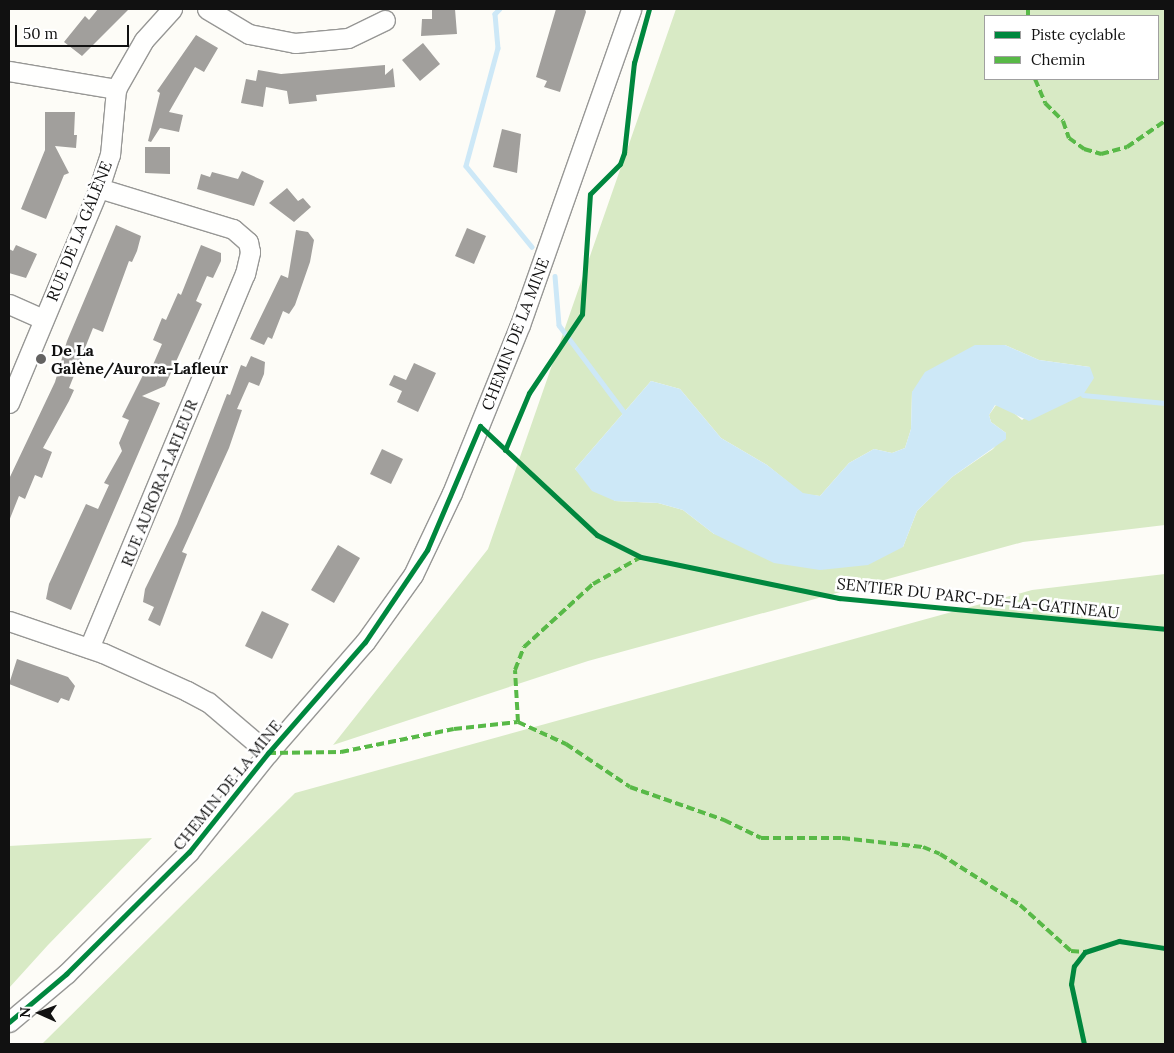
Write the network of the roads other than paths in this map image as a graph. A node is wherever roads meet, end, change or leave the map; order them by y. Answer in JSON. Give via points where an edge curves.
{"nodes":[{"id":1,"x":172,"y":9,"type":"edge"},
{"id":2,"x":208,"y":9,"type":"edge"},
{"id":3,"x":631,"y":9,"type":"edge"},
{"id":4,"x":385,"y":20,"type":"dead end"},
{"id":5,"x":9,"y":71,"type":"edge"},
{"id":6,"x":116,"y":89,"type":"junction"},
{"id":7,"x":99,"y":188,"type":"junction"},
{"id":8,"x":9,"y":304,"type":"edge"},
{"id":9,"x":43,"y":319,"type":"junction"},
{"id":10,"x":9,"y":404,"type":"edge"},
{"id":11,"x":9,"y":621,"type":"edge"},
{"id":12,"x":89,"y":648,"type":"junction"},
{"id":13,"x":268,"y":753,"type":"junction"},
{"id":14,"x":9,"y":1022,"type":"edge"}],
"edges":[{"from":1,"to":6,"type":"street","name":"RUE DE LA GALÈNE","via":[[144,40]]},
{"from":2,"to":4,"type":"street","via":[[249,34],[295,43],[348,38]]},
{"from":3,"to":13,"type":"street","name":"CHEMIN DE LA MINE","via":[[520,325],[427,550],[365,642]]},
{"from":5,"to":6,"type":"street"},
{"from":6,"to":7,"type":"street","name":"RUE DE LA GALÈNE","via":[[110,155]]},
{"from":7,"to":9,"type":"street","name":"RUE DE LA GALÈNE"},
{"from":7,"to":12,"type":"street","name":"RUE AURORA-LAFLEUR","via":[[233,229],[248,242],[250,252],[245,274]]},
{"from":8,"to":9,"type":"street"},
{"from":9,"to":10,"type":"street","name":"RUE DE LA GALÈNE"},
{"from":11,"to":12,"type":"street"},
{"from":12,"to":13,"type":"street","via":[[208,702]]},
{"from":13,"to":14,"type":"street","name":"CHEMIN DE LA MINE","via":[[161,882],[66,974]]}]}
